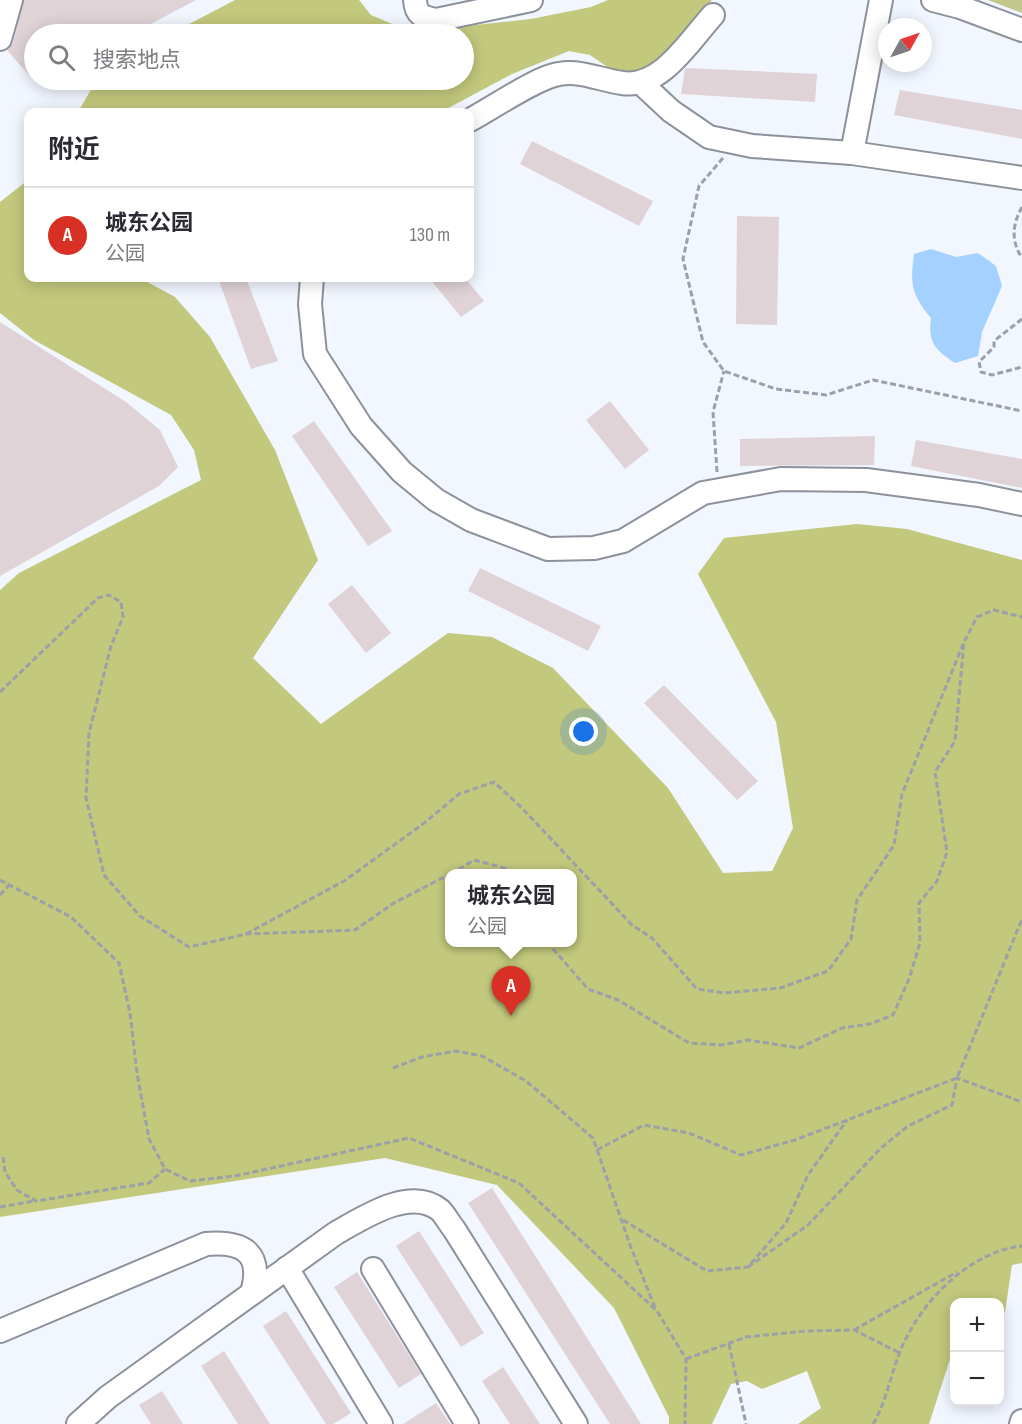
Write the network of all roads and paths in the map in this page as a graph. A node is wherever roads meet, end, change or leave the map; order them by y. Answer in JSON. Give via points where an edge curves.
{"nodes":[{"id":1,"x":11,"y":0,"type":"edge"},
{"id":2,"x":416,"y":0,"type":"edge"},
{"id":3,"x":531,"y":0,"type":"edge"},
{"id":4,"x":880,"y":0,"type":"edge"},
{"id":5,"x":933,"y":0,"type":"edge"},
{"id":6,"x":713,"y":15,"type":"dead end"},
{"id":7,"x":1022,"y":30,"type":"edge"},
{"id":8,"x":0,"y":39,"type":"edge"},
{"id":9,"x":641,"y":83,"type":"junction"},
{"id":10,"x":474,"y":118,"type":"edge"},
{"id":11,"x":735,"y":143,"type":"junction"},
{"id":12,"x":852,"y":153,"type":"junction"},
{"id":13,"x":1022,"y":178,"type":"edge"},
{"id":14,"x":1022,"y":207,"type":"edge"},
{"id":15,"x":1022,"y":258,"type":"edge"},
{"id":16,"x":312,"y":282,"type":"edge"},
{"id":17,"x":1022,"y":319,"type":"edge"},
{"id":18,"x":1022,"y":367,"type":"edge"},
{"id":19,"x":724,"y":370,"type":"junction"},
{"id":20,"x":1022,"y":411,"type":"edge"},
{"id":21,"x":720,"y":490,"type":"junction"},
{"id":22,"x":1022,"y":504,"type":"edge"},
{"id":23,"x":1022,"y":616,"type":"edge"},
{"id":24,"x":964,"y":642,"type":"junction"},
{"id":25,"x":0,"y":692,"type":"edge"},
{"id":26,"x":459,"y":869,"type":"edge"},
{"id":27,"x":508,"y":869,"type":"edge"},
{"id":28,"x":445,"y":877,"type":"edge"},
{"id":29,"x":0,"y":880,"type":"edge"},
{"id":30,"x":10,"y":884,"type":"junction"},
{"id":31,"x":0,"y":895,"type":"edge"},
{"id":32,"x":1022,"y":919,"type":"edge"},
{"id":33,"x":246,"y":934,"type":"junction"},
{"id":34,"x":551,"y":947,"type":"edge"},
{"id":35,"x":393,"y":1068,"type":"dead end"},
{"id":36,"x":957,"y":1078,"type":"junction"},
{"id":37,"x":1022,"y":1102,"type":"edge"},
{"id":38,"x":847,"y":1120,"type":"junction"},
{"id":39,"x":597,"y":1150,"type":"junction"},
{"id":40,"x":3,"y":1157,"type":"dead end"},
{"id":41,"x":165,"y":1169,"type":"junction"},
{"id":42,"x":36,"y":1201,"type":"junction"},
{"id":43,"x":0,"y":1207,"type":"edge"},
{"id":44,"x":621,"y":1219,"type":"junction"},
{"id":45,"x":1022,"y":1246,"type":"edge"},
{"id":46,"x":748,"y":1267,"type":"junction"},
{"id":47,"x":287,"y":1268,"type":"junction"},
{"id":48,"x":373,"y":1269,"type":"dead end"},
{"id":49,"x":959,"y":1270,"type":"junction"},
{"id":50,"x":252,"y":1293,"type":"junction"},
{"id":51,"x":657,"y":1311,"type":"junction"},
{"id":52,"x":854,"y":1330,"type":"junction"},
{"id":53,"x":0,"y":1331,"type":"edge"},
{"id":54,"x":729,"y":1344,"type":"junction"},
{"id":55,"x":900,"y":1353,"type":"junction"},
{"id":56,"x":686,"y":1359,"type":"junction"},
{"id":57,"x":374,"y":1421,"type":"edge"},
{"id":58,"x":78,"y":1424,"type":"edge"},
{"id":59,"x":467,"y":1424,"type":"edge"},
{"id":60,"x":576,"y":1424,"type":"edge"},
{"id":61,"x":685,"y":1424,"type":"edge"},
{"id":62,"x":746,"y":1424,"type":"edge"},
{"id":63,"x":873,"y":1424,"type":"edge"}],
"edges":[{"from":1,"to":8,"type":"street"},
{"from":2,"to":3,"type":"street","via":[[416,10],[422,17],[436,20]]},
{"from":4,"to":12,"type":"street"},
{"from":5,"to":7,"type":"street"},
{"from":6,"to":9,"type":"street","via":[[675,57]]},
{"from":9,"to":10,"type":"street","via":[[575,72],[555,74]]},
{"from":9,"to":11,"type":"street","via":[[671,111],[709,137]]},
{"from":11,"to":12,"type":"street"},
{"from":11,"to":19,"type":"path","via":[[699,186],[683,259],[703,342]]},
{"from":12,"to":13,"type":"street"},
{"from":14,"to":15,"type":"path","via":[[1013,230]]},
{"from":16,"to":21,"type":"street","via":[[315,354],[335,388],[361,426],[402,472],[436,500],[471,520],[548,549],[594,548],[623,541],[703,493]]},
{"from":17,"to":18,"type":"path","via":[[994,340],[994,347],[980,362],[981,372],[992,375]]},
{"from":19,"to":20,"type":"path","via":[[776,389],[825,395],[873,380]]},
{"from":19,"to":21,"type":"path","via":[[712,412]]},
{"from":21,"to":22,"type":"street","via":[[781,479],[866,480]]},
{"from":23,"to":24,"type":"path","via":[[994,610],[977,617]]},
{"from":24,"to":33,"type":"path","via":[[902,794],[894,845],[857,900],[851,939],[828,971],[780,988],[724,993],[697,989],[652,938],[632,924],[494,782],[459,794],[345,881]]},
{"from":24,"to":34,"type":"path","via":[[955,741],[935,772],[947,852],[937,882],[919,903],[920,943],[893,1015],[870,1024],[842,1028],[799,1048],[747,1040],[721,1045],[689,1043],[626,1005],[588,989]]},
{"from":25,"to":33,"type":"path","via":[[98,598],[109,595],[120,602],[123,617],[111,646],[89,733],[86,798],[104,875],[140,916],[189,947]]},
{"from":26,"to":27,"type":"path","via":[[474,860]]},
{"from":28,"to":33,"type":"path","via":[[394,903],[355,930]]},
{"from":29,"to":30,"type":"path"},
{"from":30,"to":31,"type":"path"},
{"from":30,"to":41,"type":"path","via":[[71,917],[119,963],[149,1139]]},
{"from":32,"to":36,"type":"path"},
{"from":35,"to":39,"type":"path","via":[[422,1057],[456,1051],[482,1056],[526,1080],[593,1138]]},
{"from":36,"to":37,"type":"path"},
{"from":36,"to":38,"type":"path"},
{"from":36,"to":46,"type":"path","via":[[952,1105],[908,1126],[881,1148],[808,1225]]},
{"from":38,"to":39,"type":"path","via":[[741,1155],[689,1133],[644,1125]]},
{"from":38,"to":46,"type":"path","via":[[808,1175],[786,1223]]},
{"from":39,"to":44,"type":"path"},
{"from":40,"to":42,"type":"path","via":[[5,1172],[17,1190]]},
{"from":41,"to":42,"type":"path","via":[[149,1183]]},
{"from":41,"to":51,"type":"path","via":[[190,1181],[236,1176],[409,1138],[519,1184]]},
{"from":42,"to":43,"type":"path"},
{"from":44,"to":46,"type":"path","via":[[707,1271]]},
{"from":44,"to":51,"type":"path"},
{"from":45,"to":49,"type":"path"},
{"from":47,"to":50,"type":"street"},
{"from":47,"to":57,"type":"street"},
{"from":47,"to":60,"type":"street","via":[[373,1212],[415,1202],[440,1210]]},
{"from":48,"to":59,"type":"street"},
{"from":49,"to":52,"type":"path"},
{"from":49,"to":55,"type":"path","via":[[918,1316]]},
{"from":50,"to":53,"type":"street","via":[[258,1273],[244,1250],[226,1243],[206,1244]]},
{"from":50,"to":58,"type":"street","via":[[108,1397]]},
{"from":51,"to":56,"type":"path"},
{"from":52,"to":54,"type":"path","via":[[746,1337]]},
{"from":52,"to":55,"type":"path"},
{"from":54,"to":56,"type":"path"},
{"from":54,"to":62,"type":"path"},
{"from":55,"to":63,"type":"path"},
{"from":56,"to":61,"type":"path"}]}
